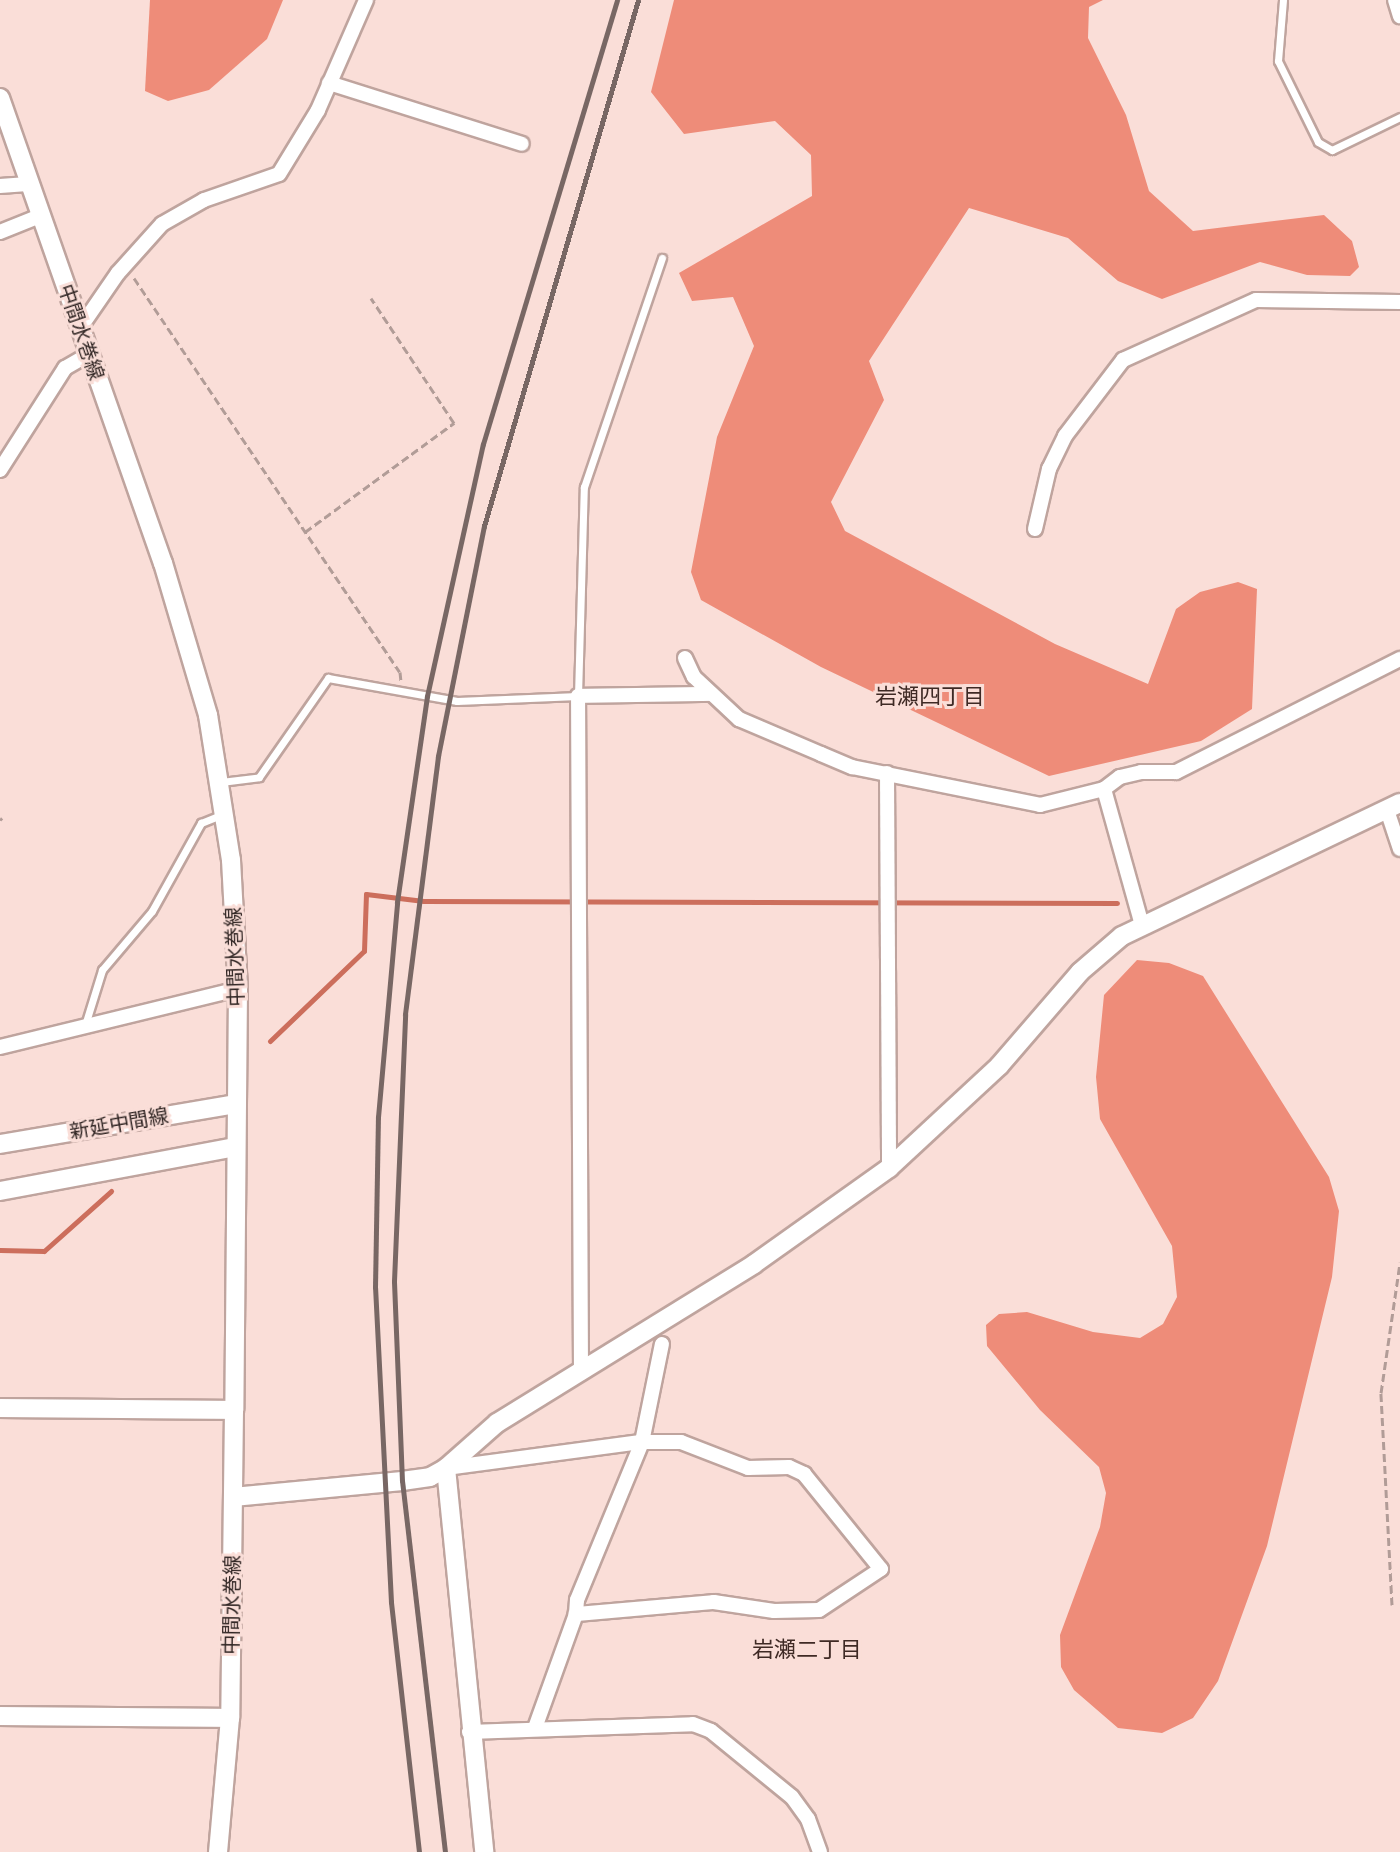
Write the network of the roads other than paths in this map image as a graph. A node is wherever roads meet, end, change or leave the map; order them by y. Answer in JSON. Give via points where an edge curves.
{"nodes":[{"id":1,"x":366,"y":0,"type":"edge"},
{"id":2,"x":1283,"y":0,"type":"edge"},
{"id":3,"x":1395,"y":0,"type":"edge"},
{"id":4,"x":1400,"y":16,"type":"edge"},
{"id":5,"x":329,"y":83,"type":"junction"},
{"id":6,"x":0,"y":98,"type":"edge"},
{"id":7,"x":1400,"y":117,"type":"edge"},
{"id":8,"x":522,"y":144,"type":"dead end"},
{"id":9,"x":31,"y":184,"type":"junction"},
{"id":10,"x":0,"y":186,"type":"edge"},
{"id":11,"x":42,"y":215,"type":"junction"},
{"id":12,"x":0,"y":232,"type":"edge"},
{"id":13,"x":662,"y":258,"type":"dead end"},
{"id":14,"x":1400,"y":302,"type":"edge"},
{"id":15,"x":80,"y":328,"type":"junction"},
{"id":16,"x":89,"y":354,"type":"junction"},
{"id":17,"x":0,"y":470,"type":"edge"},
{"id":18,"x":1035,"y":529,"type":"dead end"},
{"id":19,"x":685,"y":658,"type":"dead end"},
{"id":20,"x":1400,"y":659,"type":"edge"},
{"id":21,"x":711,"y":694,"type":"junction"},
{"id":22,"x":578,"y":696,"type":"junction"},
{"id":23,"x":887,"y":773,"type":"junction"},
{"id":24,"x":221,"y":782,"type":"junction"},
{"id":25,"x":1104,"y":789,"type":"junction"},
{"id":26,"x":1394,"y":806,"type":"edge"},
{"id":27,"x":225,"y":813,"type":"junction"},
{"id":28,"x":1400,"y":849,"type":"edge"},
{"id":29,"x":1142,"y":925,"type":"junction"},
{"id":30,"x":238,"y":989,"type":"junction"},
{"id":31,"x":84,"y":1030,"type":"junction"},
{"id":32,"x":0,"y":1047,"type":"edge"},
{"id":33,"x":237,"y":1104,"type":"junction"},
{"id":34,"x":0,"y":1144,"type":"edge"},
{"id":35,"x":236,"y":1147,"type":"junction"},
{"id":36,"x":889,"y":1168,"type":"junction"},
{"id":37,"x":0,"y":1191,"type":"edge"},
{"id":38,"x":662,"y":1344,"type":"dead end"},
{"id":39,"x":581,"y":1373,"type":"junction"},
{"id":40,"x":0,"y":1408,"type":"edge"},
{"id":41,"x":234,"y":1410,"type":"junction"},
{"id":42,"x":642,"y":1442,"type":"junction"},
{"id":43,"x":446,"y":1468,"type":"junction"},
{"id":44,"x":233,"y":1497,"type":"junction"},
{"id":45,"x":576,"y":1614,"type":"junction"},
{"id":46,"x":0,"y":1716,"type":"edge"},
{"id":47,"x":230,"y":1718,"type":"junction"},
{"id":48,"x":535,"y":1728,"type":"junction"},
{"id":49,"x":469,"y":1732,"type":"junction"},
{"id":50,"x":218,"y":1852,"type":"edge"},
{"id":51,"x":484,"y":1852,"type":"edge"},
{"id":52,"x":820,"y":1852,"type":"edge"}],
"edges":[{"from":1,"to":5,"type":"street"},
{"from":2,"to":7,"type":"lane","via":[[1278,61],[1318,142],[1332,150]]},
{"from":3,"to":4,"type":"street"},
{"from":5,"to":8,"type":"street"},
{"from":5,"to":15,"type":"street","via":[[279,174],[204,200],[162,224]]},
{"from":6,"to":9,"type":"main road","name":"中間水巻線"},
{"from":9,"to":10,"type":"street"},
{"from":9,"to":11,"type":"main road","name":"中間水巻線"},
{"from":11,"to":12,"type":"street"},
{"from":11,"to":15,"type":"main road","name":"中間水巻線"},
{"from":13,"to":22,"type":"lane","via":[[584,487]]},
{"from":14,"to":18,"type":"street","via":[[1256,300],[1123,360],[1065,436],[1049,469]]},
{"from":15,"to":16,"type":"main road","name":"中間水巻線"},
{"from":16,"to":17,"type":"street","via":[[65,368]]},
{"from":16,"to":24,"type":"main road","name":"中間水巻線","via":[[163,563],[208,715]]},
{"from":19,"to":21,"type":"street"},
{"from":20,"to":25,"type":"street","via":[[1197,763],[1176,772],[1120,777]]},
{"from":21,"to":22,"type":"street"},
{"from":21,"to":23,"type":"street","via":[[739,719],[852,767]]},
{"from":22,"to":24,"type":"lane","via":[[457,701],[328,678],[259,777]]},
{"from":22,"to":39,"type":"street"},
{"from":23,"to":25,"type":"street","via":[[1040,805]]},
{"from":23,"to":36,"type":"street"},
{"from":24,"to":27,"type":"main road","name":"中間水巻線"},
{"from":25,"to":29,"type":"street"},
{"from":26,"to":28,"type":"street"},
{"from":26,"to":29,"type":"main road"},
{"from":27,"to":30,"type":"main road","name":"中間水巻線"},
{"from":27,"to":31,"type":"lane","via":[[201,823],[152,911],[102,970]]},
{"from":29,"to":36,"type":"main road","via":[[1080,972],[999,1066]]},
{"from":30,"to":31,"type":"street"},
{"from":30,"to":33,"type":"main road","name":"中間水巻線"},
{"from":31,"to":32,"type":"street"},
{"from":33,"to":34,"type":"main road","name":"新延中間線"},
{"from":33,"to":35,"type":"main road","name":"中間水巻線"},
{"from":35,"to":37,"type":"main road"},
{"from":35,"to":41,"type":"main road","name":"中間水巻線"},
{"from":36,"to":39,"type":"main road","via":[[821,1219]]},
{"from":38,"to":42,"type":"street"},
{"from":39,"to":43,"type":"main road","via":[[497,1423]]},
{"from":40,"to":41,"type":"main road"},
{"from":41,"to":44,"type":"main road","name":"中間水巻線"},
{"from":42,"to":43,"type":"street"},
{"from":42,"to":45,"type":"street"},
{"from":42,"to":45,"type":"street","via":[[681,1442],[737,1465],[789,1467],[804,1474],[881,1569],[819,1610],[774,1611],[714,1602]]},
{"from":43,"to":44,"type":"main road","via":[[402,1481]]},
{"from":43,"to":49,"type":"main road"},
{"from":44,"to":47,"type":"main road","name":"中間水巻線"},
{"from":45,"to":48,"type":"street"},
{"from":46,"to":47,"type":"main road"},
{"from":47,"to":50,"type":"main road","name":"中間水巻線"},
{"from":48,"to":49,"type":"street"},
{"from":48,"to":52,"type":"street","via":[[693,1724],[711,1731],[792,1797],[808,1819]]},
{"from":49,"to":51,"type":"main road"}]}
